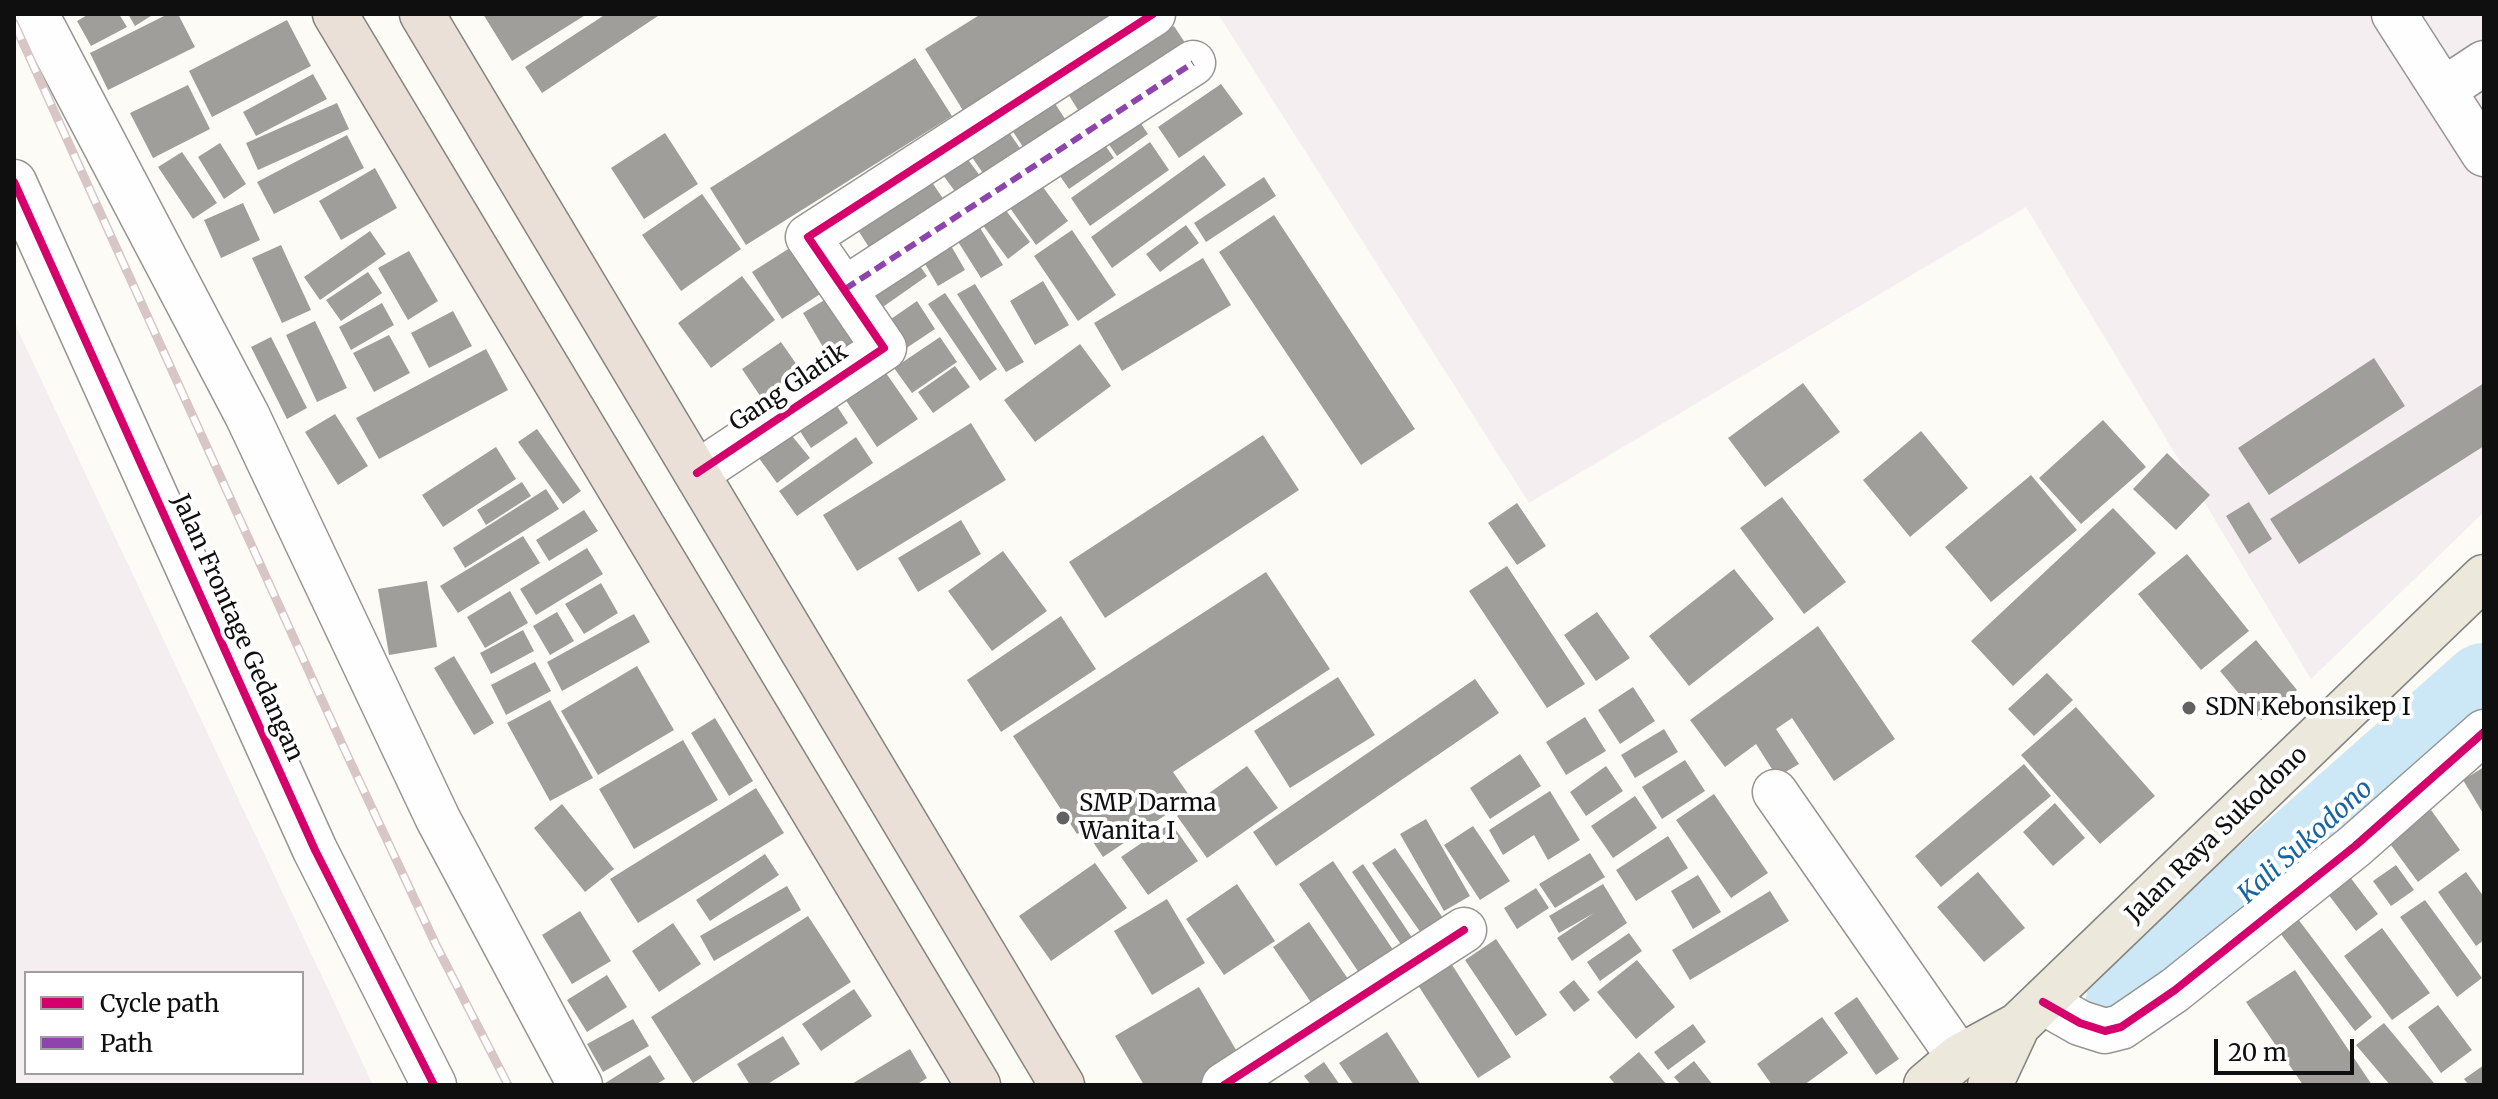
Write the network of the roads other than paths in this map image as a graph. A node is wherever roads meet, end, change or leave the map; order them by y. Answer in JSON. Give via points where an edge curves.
{"nodes":[{"id":1,"x":36,"y":14,"type":"edge"},
{"id":2,"x":335,"y":14,"type":"edge"},
{"id":3,"x":422,"y":14,"type":"edge"},
{"id":4,"x":1153,"y":14,"type":"edge"},
{"id":5,"x":2394,"y":14,"type":"edge"},
{"id":6,"x":1193,"y":63,"type":"dead end"},
{"id":7,"x":2484,"y":63,"type":"edge"},
{"id":8,"x":2443,"y":90,"type":"junction"},
{"id":9,"x":2484,"y":154,"type":"edge"},
{"id":10,"x":14,"y":182,"type":"edge"},
{"id":11,"x":845,"y":289,"type":"junction"},
{"id":12,"x":697,"y":473,"type":"junction"},
{"id":13,"x":2484,"y":577,"type":"edge"},
{"id":14,"x":2484,"y":732,"type":"edge"},
{"id":15,"x":1775,"y":792,"type":"dead end"},
{"id":16,"x":1464,"y":930,"type":"dead end"},
{"id":17,"x":2030,"y":1014,"type":"junction"},
{"id":18,"x":1975,"y":1071,"type":"edge"},
{"id":19,"x":434,"y":1085,"type":"edge"},
{"id":20,"x":580,"y":1085,"type":"edge"},
{"id":21,"x":978,"y":1085,"type":"edge"},
{"id":22,"x":1062,"y":1085,"type":"edge"},
{"id":23,"x":1224,"y":1085,"type":"edge"},
{"id":24,"x":1926,"y":1085,"type":"edge"}],
"edges":[{"from":1,"to":20,"type":"street","via":[[247,415],[438,819]]},
{"from":2,"to":21,"type":"highway"},
{"from":3,"to":12,"type":"highway"},
{"from":4,"to":11,"type":"street","via":[[808,237]]},
{"from":5,"to":8,"type":"street"},
{"from":6,"to":11,"type":"street"},
{"from":7,"to":8,"type":"street"},
{"from":8,"to":9,"type":"street"},
{"from":10,"to":19,"type":"street","name":"Jalan Frontage Gedangan","via":[[315,850]]},
{"from":11,"to":12,"type":"street","name":"Gang Glatik","via":[[884,348]]},
{"from":12,"to":22,"type":"highway"},
{"from":13,"to":17,"type":"main road","name":"Jalan Raya Sukodono"},
{"from":14,"to":17,"type":"street","via":[[2355,846],[2121,1027],[2105,1031]]},
{"from":15,"to":18,"type":"street"},
{"from":16,"to":23,"type":"street"},
{"from":17,"to":18,"type":"main road","name":"Jalan Raya Sukodono"},
{"from":18,"to":24,"type":"main road","name":"Jalan Raya Sukodono"}]}
